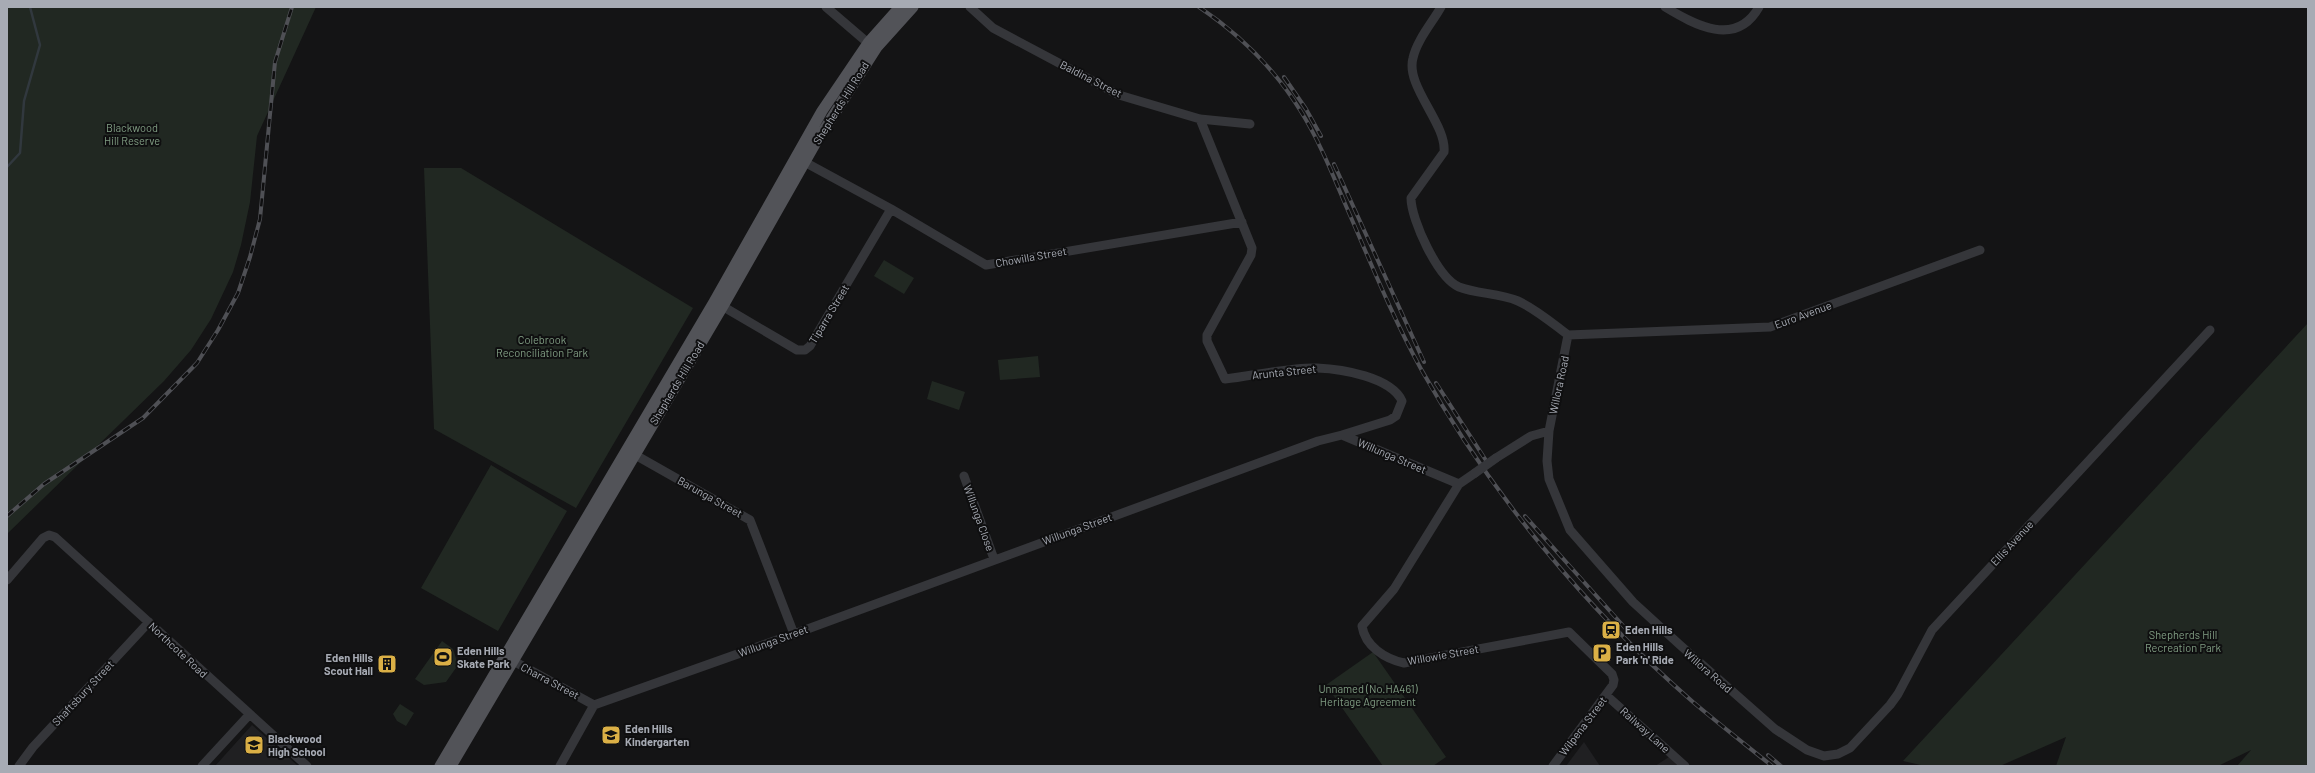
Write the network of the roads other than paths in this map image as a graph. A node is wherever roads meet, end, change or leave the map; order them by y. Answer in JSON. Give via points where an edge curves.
{"nodes":[{"id":1,"x":826,"y":7,"type":"edge"},
{"id":2,"x":900,"y":7,"type":"edge"},
{"id":3,"x":913,"y":7,"type":"edge"},
{"id":4,"x":970,"y":7,"type":"edge"},
{"id":5,"x":1441,"y":7,"type":"edge"},
{"id":6,"x":1664,"y":7,"type":"edge"},
{"id":7,"x":1759,"y":7,"type":"edge"},
{"id":8,"x":868,"y":43,"type":"junction"},
{"id":9,"x":1200,"y":119,"type":"junction"},
{"id":10,"x":1250,"y":124,"type":"dead end"},
{"id":11,"x":801,"y":160,"type":"junction"},
{"id":12,"x":891,"y":209,"type":"junction"},
{"id":13,"x":1242,"y":222,"type":"junction"},
{"id":14,"x":1980,"y":250,"type":"dead end"},
{"id":15,"x":719,"y":304,"type":"junction"},
{"id":16,"x":2210,"y":330,"type":"dead end"},
{"id":17,"x":1568,"y":334,"type":"junction"},
{"id":18,"x":1549,"y":431,"type":"junction"},
{"id":19,"x":1342,"y":435,"type":"junction"},
{"id":20,"x":630,"y":452,"type":"junction"},
{"id":21,"x":964,"y":476,"type":"dead end"},
{"id":22,"x":1459,"y":484,"type":"junction"},
{"id":23,"x":994,"y":559,"type":"junction"},
{"id":24,"x":7,"y":580,"type":"edge"},
{"id":25,"x":149,"y":622,"type":"junction"},
{"id":26,"x":794,"y":634,"type":"junction"},
{"id":27,"x":510,"y":659,"type":"junction"},
{"id":28,"x":1613,"y":686,"type":"joint"},
{"id":29,"x":1606,"y":695,"type":"junction"},
{"id":30,"x":594,"y":705,"type":"junction"},
{"id":31,"x":249,"y":715,"type":"junction"},
{"id":32,"x":1824,"y":756,"type":"joint"},
{"id":33,"x":19,"y":766,"type":"edge"},
{"id":34,"x":202,"y":766,"type":"edge"},
{"id":35,"x":307,"y":766,"type":"edge"},
{"id":36,"x":440,"y":766,"type":"edge"},
{"id":37,"x":450,"y":766,"type":"edge"},
{"id":38,"x":560,"y":766,"type":"edge"},
{"id":39,"x":1553,"y":766,"type":"edge"},
{"id":40,"x":1684,"y":766,"type":"edge"}],
"edges":[{"from":1,"to":8,"type":"street"},
{"from":2,"to":8,"type":"main road","name":"Shepherds Hill Road"},
{"from":3,"to":11,"type":"main road","name":"Shepherds Hill Road","via":[[877,47]]},
{"from":4,"to":9,"type":"street","name":"Baldina Street","via":[[993,28],[1119,95]]},
{"from":5,"to":17,"type":"street","via":[[1412,60],[1421,95],[1445,145],[1444,152],[1411,198],[1414,218],[1449,281],[1459,287],[1517,301]]},
{"from":6,"to":7,"type":"street","via":[[1705,28],[1725,30],[1746,24]]},
{"from":8,"to":11,"type":"main road","name":"Shepherds Hill Road","via":[[822,111]]},
{"from":9,"to":10,"type":"street","name":"Baldina Street"},
{"from":9,"to":13,"type":"street"},
{"from":11,"to":12,"type":"street","name":"Chowilla Street"},
{"from":11,"to":15,"type":"main road","name":"Shepherds Hill Road"},
{"from":12,"to":13,"type":"street","name":"Chowilla Street","via":[[986,265]]},
{"from":12,"to":15,"type":"street","name":"Tiparra Street","via":[[810,346],[805,350],[797,350]]},
{"from":13,"to":19,"type":"street","name":"Arunta Street","via":[[1252,248],[1251,255],[1207,335],[1215,360],[1225,379],[1316,368],[1375,379],[1393,387],[1399,394],[1402,402],[1396,416]]},
{"from":14,"to":17,"type":"street","name":"Euro Avenue","via":[[1770,327]]},
{"from":15,"to":20,"type":"main road","name":"Shepherds Hill Road"},
{"from":16,"to":32,"type":"street","name":"Ellis Avenue","via":[[1932,630],[1890,705],[1850,748],[1838,754]]},
{"from":17,"to":18,"type":"street","name":"Willora Road"},
{"from":18,"to":22,"type":"street","bridge":true,"via":[[1531,436]]},
{"from":18,"to":32,"type":"street","name":"Willora Road","via":[[1546,461],[1549,479],[1570,530],[1583,546],[1633,602],[1775,729],[1807,750]]},
{"from":19,"to":22,"type":"street","name":"Willunga Street"},
{"from":19,"to":23,"type":"street","name":"Willunga Street","via":[[1318,441]]},
{"from":20,"to":26,"type":"street","name":"Barunga Street","via":[[750,520]]},
{"from":20,"to":27,"type":"main road","name":"Shepherds Hill Road"},
{"from":21,"to":23,"type":"street","name":"Willunga Close"},
{"from":22,"to":28,"type":"street","name":"Willowie Street","via":[[1394,589],[1362,626],[1364,636],[1378,652],[1394,661],[1404,663],[1569,632],[1612,674]]},
{"from":23,"to":26,"type":"street","name":"Willunga Street"},
{"from":24,"to":25,"type":"street","name":"Northcote Road","via":[[43,538],[50,535]]},
{"from":25,"to":31,"type":"street","name":"Northcote Road"},
{"from":25,"to":33,"type":"street","name":"Shaftsbury Street","via":[[33,747]]},
{"from":26,"to":30,"type":"street","name":"Willunga Street"},
{"from":27,"to":30,"type":"street","name":"Charra Street"},
{"from":27,"to":36,"type":"main road","name":"Shepherds Hill Road"},
{"from":27,"to":37,"type":"main road","name":"Shepherds Hill Road"},
{"from":28,"to":29,"type":"street","name":"Wilpena Street"},
{"from":29,"to":39,"type":"street","name":"Wilpena Street"},
{"from":29,"to":40,"type":"street","name":"Railway Lane"},
{"from":30,"to":38,"type":"street"},
{"from":31,"to":34,"type":"street"},
{"from":31,"to":35,"type":"street","name":"Northcote Road"}]}
